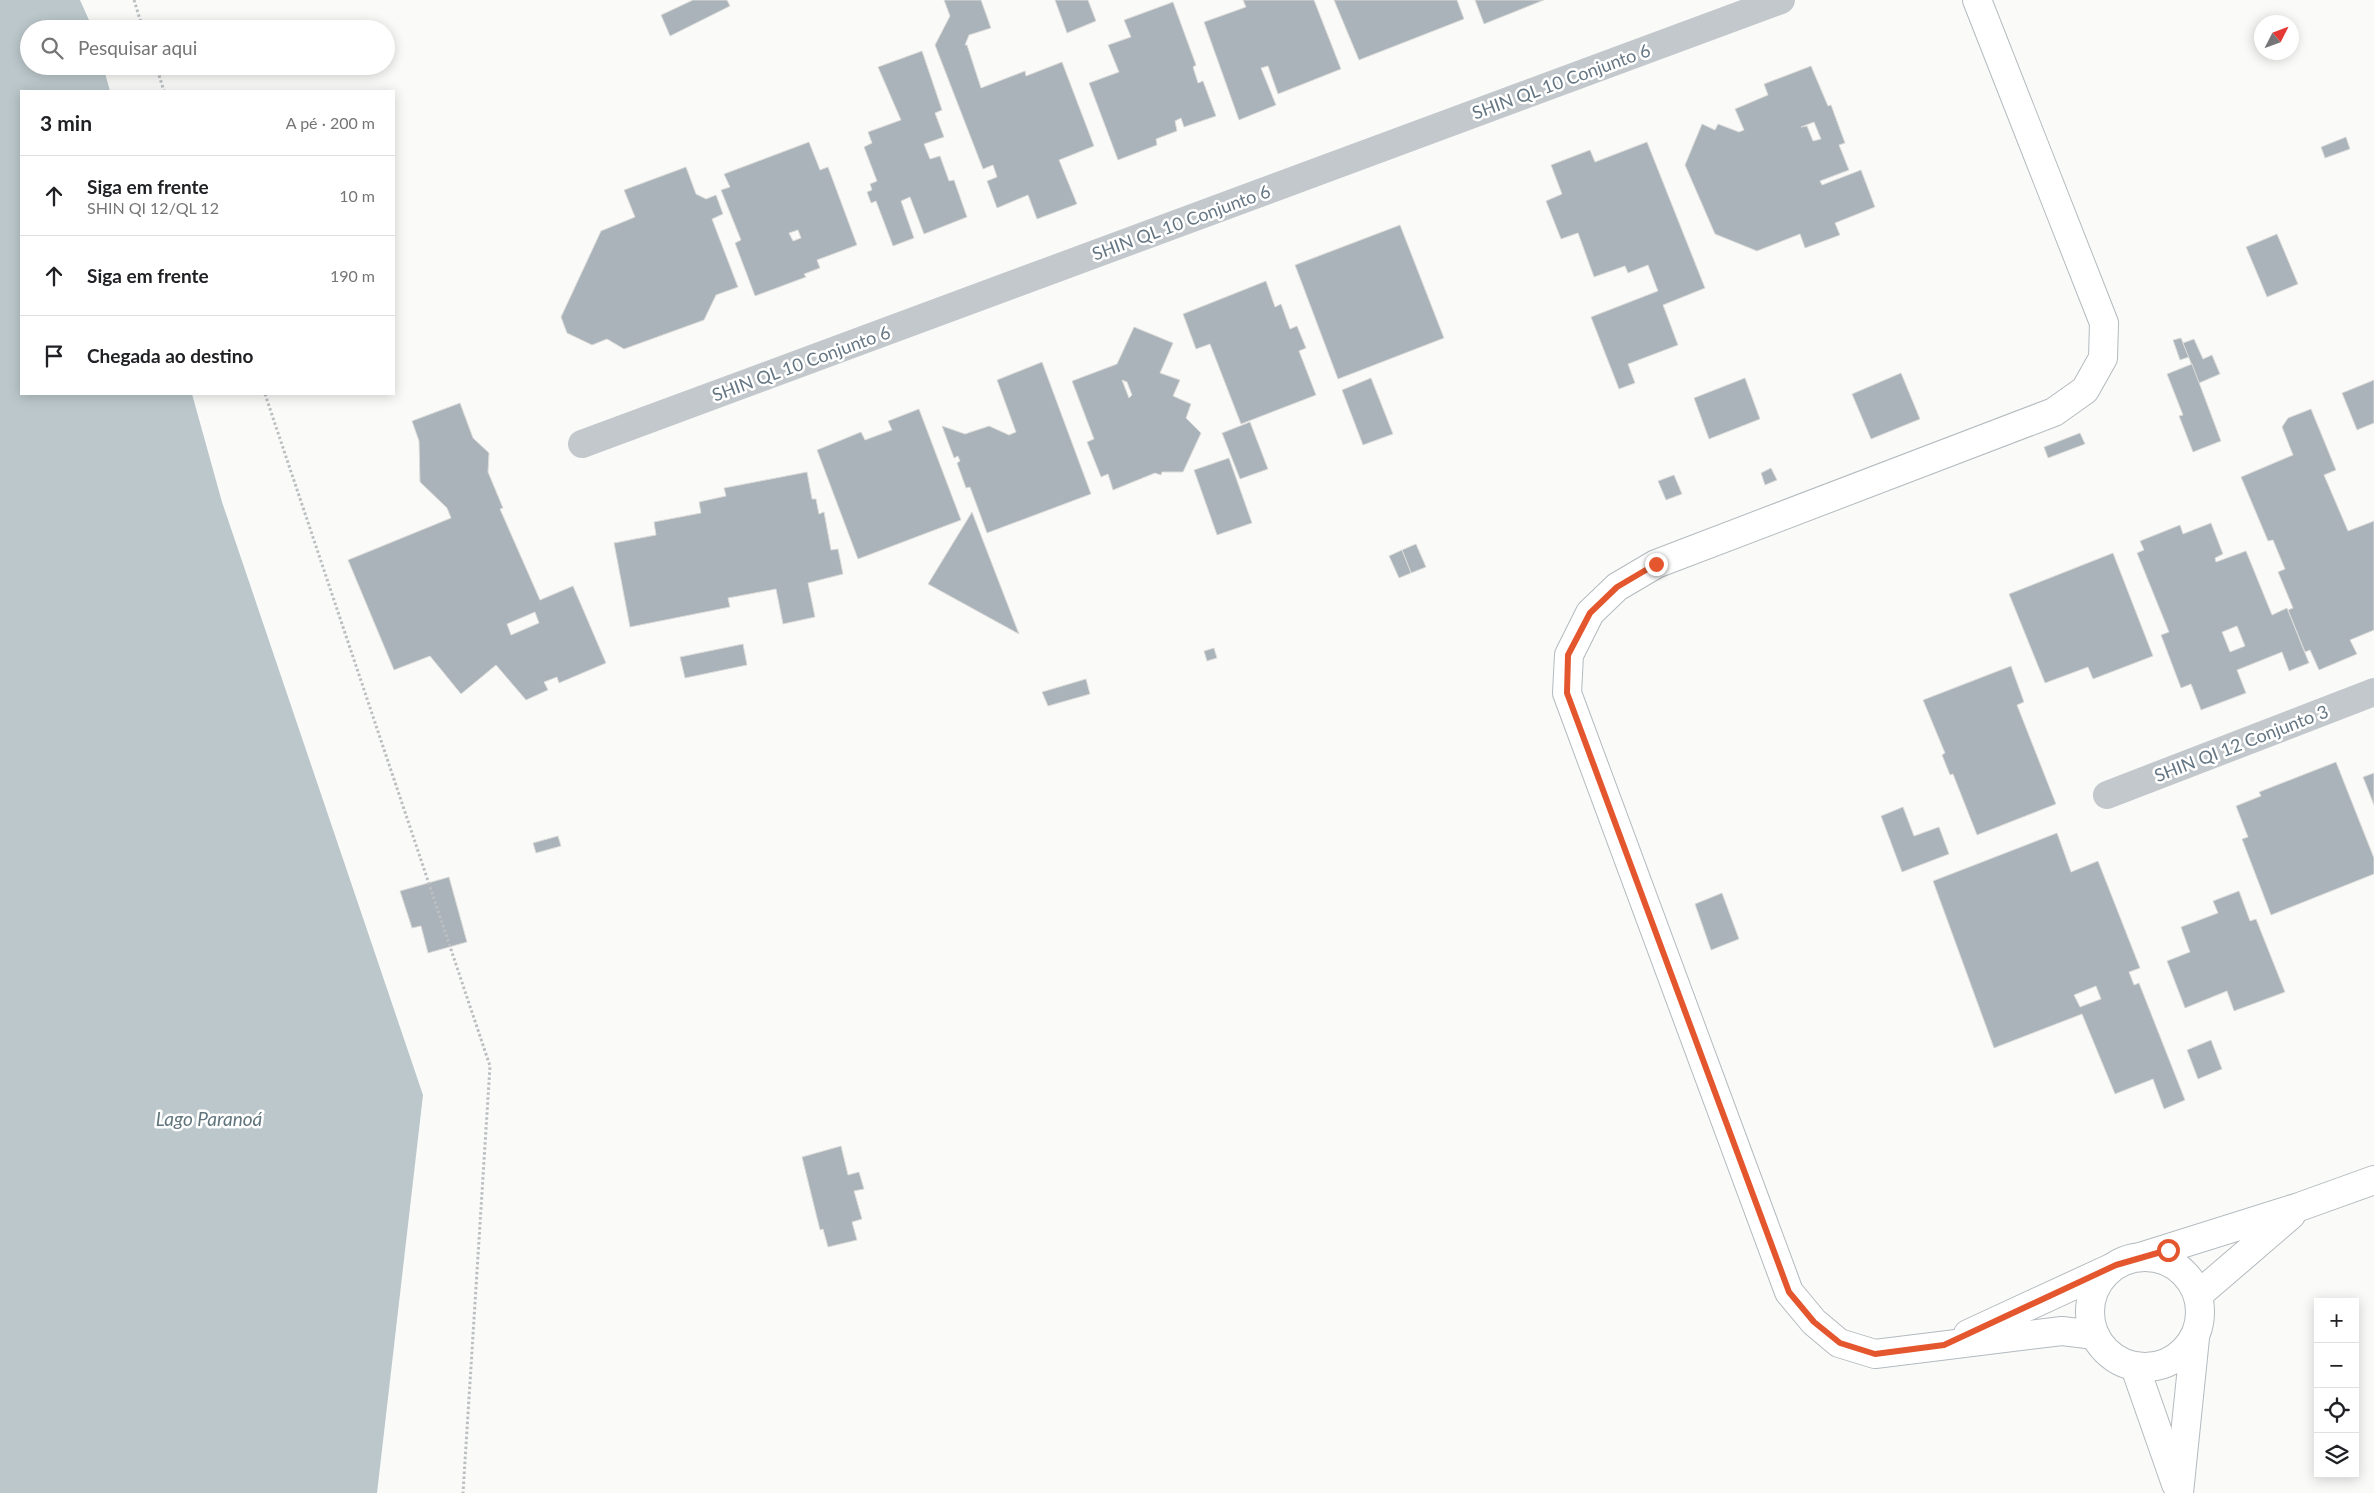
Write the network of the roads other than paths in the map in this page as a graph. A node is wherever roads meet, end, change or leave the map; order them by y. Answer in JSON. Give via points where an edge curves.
{"nodes":[{"id":1,"x":1781,"y":0,"type":"edge"},
{"id":2,"x":1977,"y":0,"type":"edge"},
{"id":3,"x":582,"y":444,"type":"dead end"},
{"id":4,"x":2374,"y":692,"type":"edge"},
{"id":5,"x":2108,"y":794,"type":"dead end"},
{"id":6,"x":2374,"y":1180,"type":"edge"},
{"id":7,"x":2299,"y":1207,"type":"junction"},
{"id":8,"x":2128,"y":1261,"type":"junction"},
{"id":9,"x":2198,"y":1295,"type":"junction"},
{"id":10,"x":2095,"y":1335,"type":"junction"},
{"id":11,"x":2195,"y":1338,"type":"junction"},
{"id":12,"x":1944,"y":1345,"type":"junction"},
{"id":13,"x":2135,"y":1368,"type":"junction"},
{"id":14,"x":2179,"y":1493,"type":"edge"}],
"edges":[{"from":1,"to":3,"type":"street","name":"SHIN QL 10 Conjunto 6"},
{"from":2,"to":12,"type":"street","via":[[2104,323],[2102,358],[2085,390],[2054,412],[1656,564],[1617,587],[1590,613],[1568,655],[1567,693],[1789,1292],[1814,1322],[1840,1343],[1875,1354]]},
{"from":4,"to":5,"type":"street","name":"SHIN QI 12 Conjunto 3"},
{"from":6,"to":7,"type":"street"},
{"from":7,"to":8,"type":"street"},
{"from":7,"to":9,"type":"street"},
{"from":8,"to":9,"type":"street","via":[[2166,1261],[2188,1276]]},
{"from":8,"to":10,"type":"street","via":[[2097,1284],[2090,1309]]},
{"from":8,"to":12,"type":"street"},
{"from":9,"to":11,"type":"street","via":[[2201,1317]]},
{"from":10,"to":12,"type":"street","via":[[2062,1330]]},
{"from":10,"to":13,"type":"street","via":[[2111,1357]]},
{"from":11,"to":13,"type":"street","via":[[2181,1355],[2162,1366]]},
{"from":11,"to":14,"type":"street"},
{"from":13,"to":14,"type":"street"}]}
